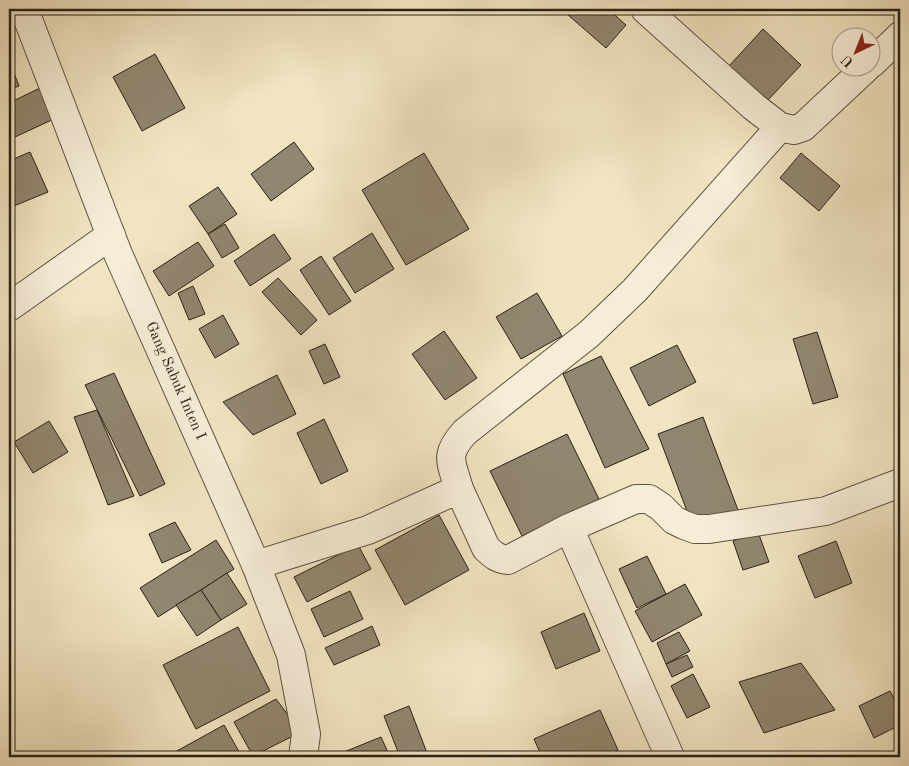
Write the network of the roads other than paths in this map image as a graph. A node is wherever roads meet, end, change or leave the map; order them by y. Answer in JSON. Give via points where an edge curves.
{"nodes":[{"id":1,"x":24,"y":9,"type":"edge"},
{"id":2,"x":645,"y":9,"type":"edge"},
{"id":3,"x":900,"y":36,"type":"edge"},
{"id":4,"x":882,"y":53,"type":"edge"},
{"id":5,"x":855,"y":78,"type":"edge"},
{"id":6,"x":780,"y":127,"type":"junction"},
{"id":7,"x":111,"y":235,"type":"junction"},
{"id":8,"x":9,"y":307,"type":"edge"},
{"id":9,"x":900,"y":483,"type":"edge"},
{"id":10,"x":459,"y":489,"type":"junction"},
{"id":11,"x":569,"y":528,"type":"junction"},
{"id":12,"x":256,"y":565,"type":"junction"},
{"id":13,"x":303,"y":757,"type":"edge"},
{"id":14,"x":670,"y":757,"type":"edge"}],
"edges":[{"from":1,"to":7,"type":"street","name":"Gang Sabuk Inten I"},
{"from":2,"to":6,"type":"street"},
{"from":3,"to":4,"type":"street"},
{"from":5,"to":6,"type":"street","via":[[803,127],[794,130]]},
{"from":6,"to":10,"type":"street","via":[[635,290],[589,334],[464,432],[454,444],[450,457]]},
{"from":7,"to":8,"type":"street"},
{"from":7,"to":12,"type":"street","name":"Gang Sabuk Inten I"},
{"from":9,"to":11,"type":"street","via":[[826,511],[709,529],[684,525],[655,503],[636,498]]},
{"from":10,"to":11,"type":"street","via":[[486,548],[500,559],[508,560]]},
{"from":10,"to":12,"type":"street","via":[[368,530]]},
{"from":11,"to":14,"type":"street"},
{"from":12,"to":13,"type":"street","name":"Gang Sabuk Inten I","via":[[291,655],[306,734]]}]}
